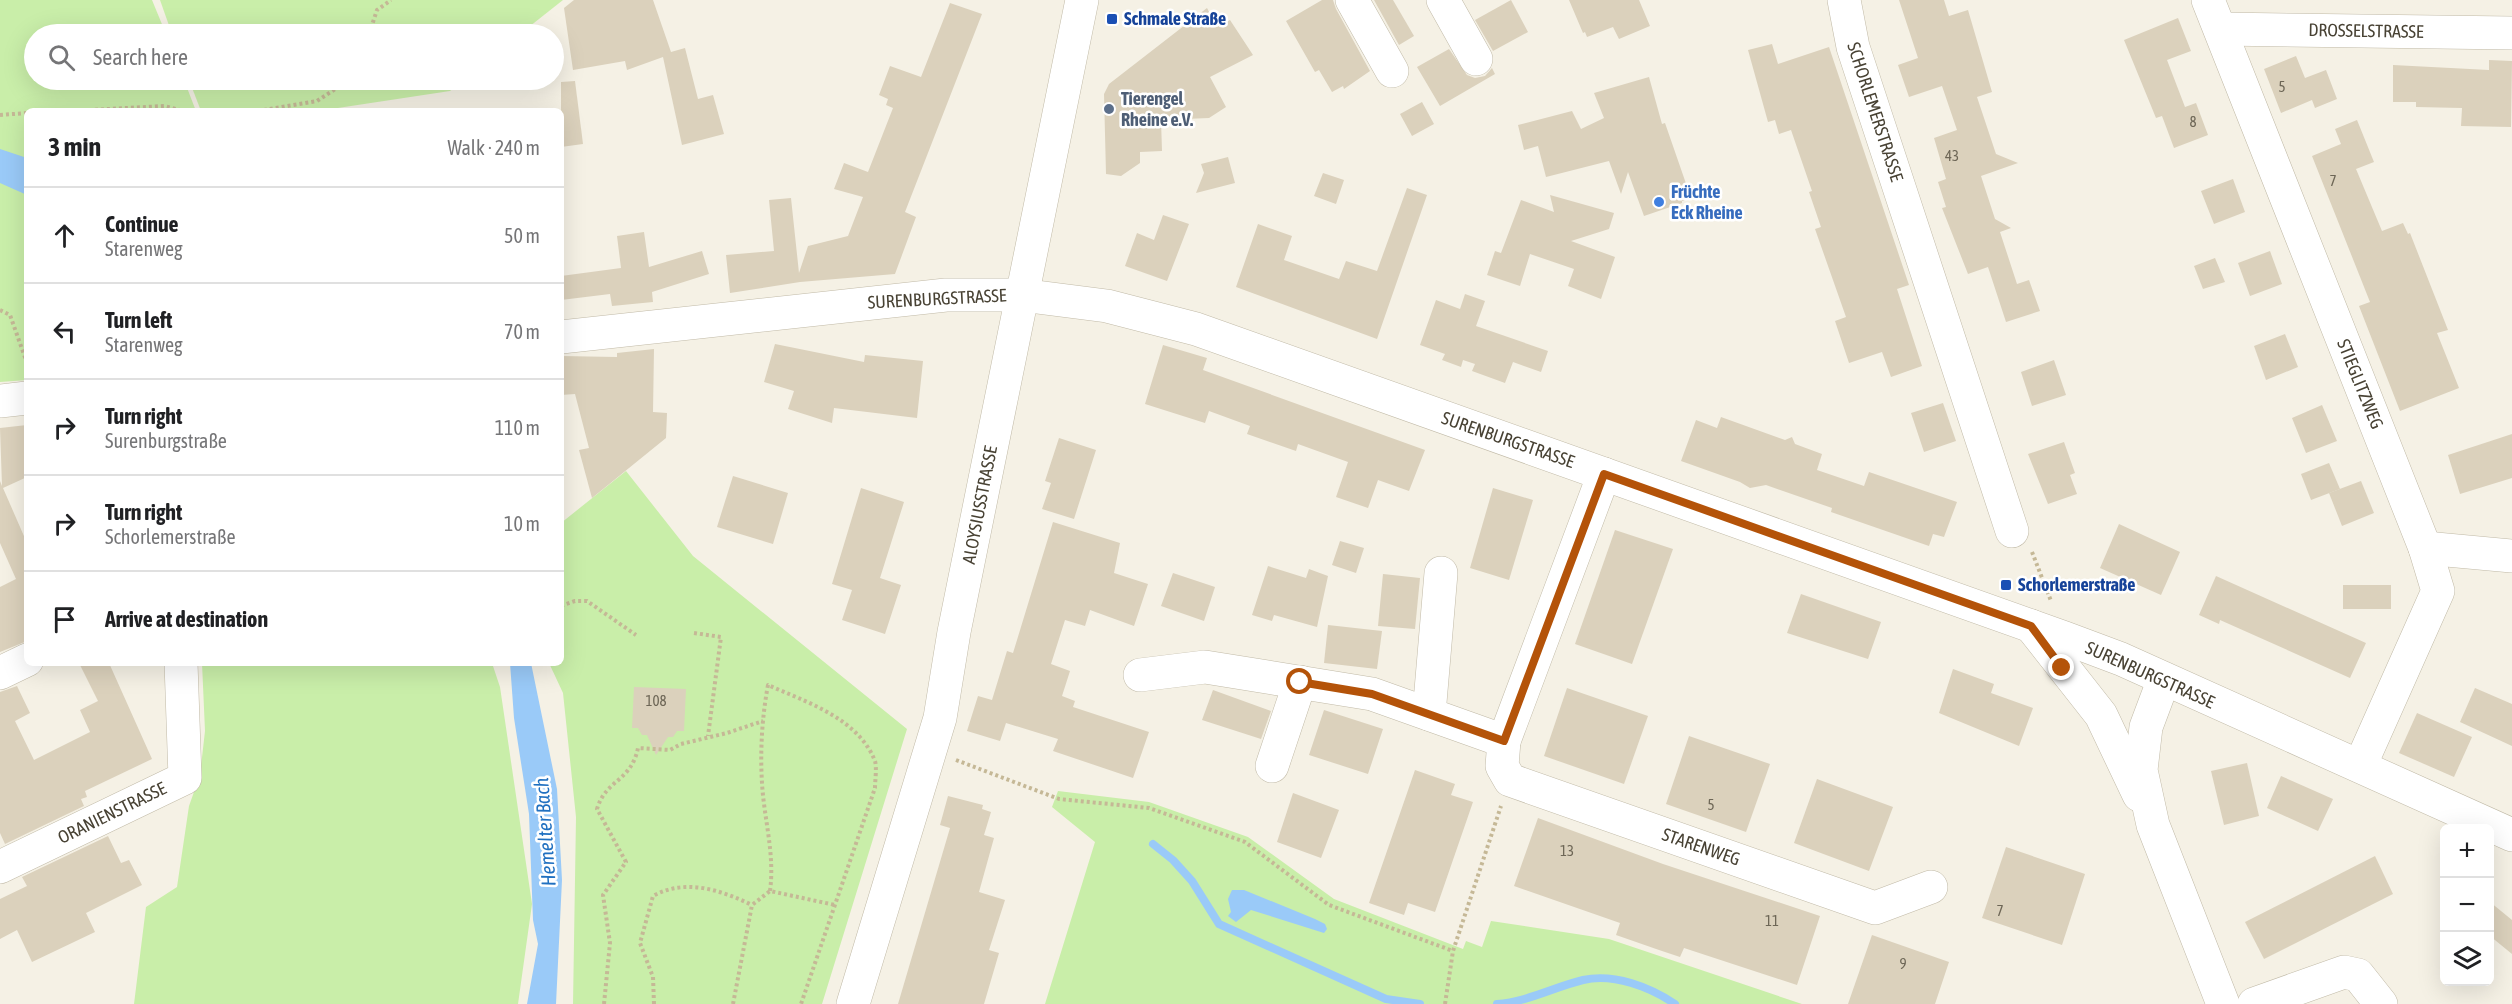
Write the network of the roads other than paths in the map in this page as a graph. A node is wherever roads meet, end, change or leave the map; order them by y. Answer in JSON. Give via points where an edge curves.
{"nodes":[{"id":1,"x":1082,"y":0,"type":"edge"},
{"id":2,"x":1352,"y":0,"type":"edge"},
{"id":3,"x":1443,"y":0,"type":"edge"},
{"id":4,"x":1844,"y":0,"type":"edge"},
{"id":5,"x":2214,"y":15,"type":"edge"},
{"id":6,"x":2512,"y":33,"type":"edge"},
{"id":7,"x":1476,"y":59,"type":"dead end"},
{"id":8,"x":1392,"y":71,"type":"dead end"},
{"id":9,"x":1021,"y":296,"type":"junction"},
{"id":10,"x":564,"y":337,"type":"edge"},
{"id":11,"x":24,"y":398,"type":"edge"},
{"id":12,"x":0,"y":401,"type":"edge"},
{"id":13,"x":1604,"y":474,"type":"junction"},
{"id":14,"x":2012,"y":531,"type":"road end"},
{"id":15,"x":2426,"y":548,"type":"junction"},
{"id":16,"x":2512,"y":556,"type":"edge"},
{"id":17,"x":1441,"y":573,"type":"dead end"},
{"id":18,"x":2031,"y":626,"type":"junction"},
{"id":19,"x":24,"y":661,"type":"edge"},
{"id":20,"x":180,"y":666,"type":"edge"},
{"id":21,"x":0,"y":673,"type":"edge"},
{"id":22,"x":1140,"y":675,"type":"dead end"},
{"id":23,"x":2164,"y":679,"type":"junction"},
{"id":24,"x":1300,"y":682,"type":"junction"},
{"id":25,"x":1429,"y":714,"type":"junction"},
{"id":26,"x":1504,"y":741,"type":"junction"},
{"id":27,"x":2360,"y":765,"type":"junction"},
{"id":28,"x":1272,"y":766,"type":"dead end"},
{"id":29,"x":2153,"y":825,"type":"junction"},
{"id":30,"x":2512,"y":835,"type":"edge"},
{"id":31,"x":0,"y":867,"type":"edge"},
{"id":32,"x":1931,"y":887,"type":"dead end"},
{"id":33,"x":853,"y":1004,"type":"edge"},
{"id":34,"x":2223,"y":1004,"type":"edge"},
{"id":35,"x":2254,"y":1004,"type":"edge"},
{"id":36,"x":2381,"y":1004,"type":"edge"}],
"edges":[{"from":1,"to":9,"type":"street","name":"ALOYSIUSSTRASSE"},
{"from":2,"to":8,"type":"street"},
{"from":3,"to":7,"type":"street"},
{"from":4,"to":14,"type":"street","name":"SCHORLEMERSTRASSE","via":[[1853,47]]},
{"from":5,"to":6,"type":"street","name":"DROSSELSTRASSE"},
{"from":5,"to":15,"type":"street","name":"STIEGLITZWEG"},
{"from":9,"to":10,"type":"street","name":"SURENBURGSTRASSE","via":[[946,295],[874,301]]},
{"from":9,"to":13,"type":"street","name":"SURENBURGSTRASSE","via":[[1107,306],[1196,329]]},
{"from":9,"to":33,"type":"street","name":"ALOYSIUSSTRASSE","via":[[940,718]]},
{"from":11,"to":12,"type":"street"},
{"from":13,"to":18,"type":"street","name":"SURENBURGSTRASSE"},
{"from":13,"to":26,"type":"street"},
{"from":15,"to":16,"type":"street"},
{"from":15,"to":27,"type":"street","name":"STIEGLITZWEG","via":[[2438,591]]},
{"from":17,"to":25,"type":"street"},
{"from":18,"to":23,"type":"street","name":"SURENBURGSTRASSE"},
{"from":18,"to":29,"type":"street","via":[[2101,715]]},
{"from":19,"to":21,"type":"street"},
{"from":20,"to":31,"type":"street","name":"ORANIENSTRASSE","via":[[185,778]]},
{"from":22,"to":24,"type":"street","via":[[1205,667]]},
{"from":23,"to":27,"type":"street","name":"SURENBURGSTRASSE"},
{"from":23,"to":29,"type":"street","via":[[2146,727],[2141,770]]},
{"from":24,"to":25,"type":"street","via":[[1372,694]]},
{"from":24,"to":28,"type":"street"},
{"from":25,"to":26,"type":"street"},
{"from":26,"to":32,"type":"street","name":"STARENWEG","via":[[1502,765],[1510,780],[1875,908]]},
{"from":27,"to":30,"type":"street","name":"SURENBURGSTRASSE"},
{"from":29,"to":34,"type":"street"},
{"from":35,"to":36,"type":"street","via":[[2344,972],[2358,975]]}]}
